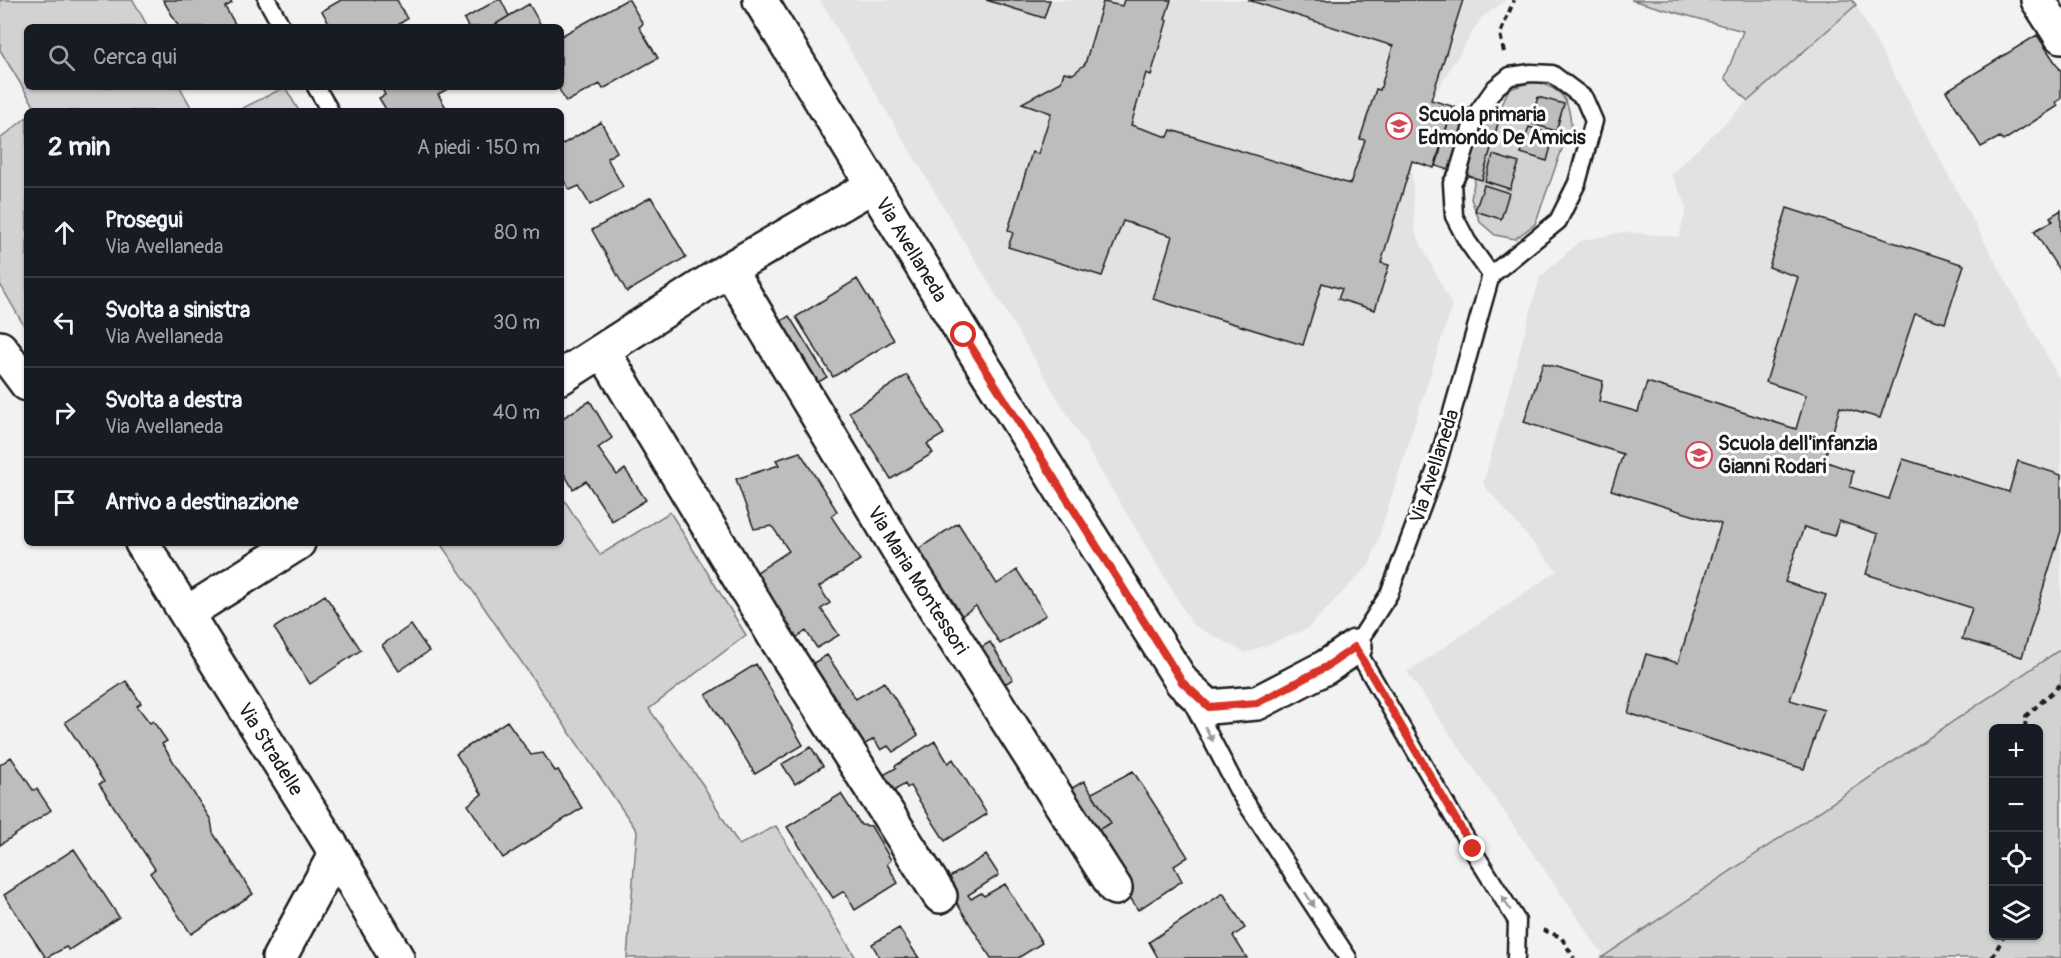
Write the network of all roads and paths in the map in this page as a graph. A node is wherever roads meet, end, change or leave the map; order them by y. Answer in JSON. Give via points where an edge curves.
{"nodes":[{"id":1,"x":267,"y":0,"type":"edge"},
{"id":2,"x":760,"y":0,"type":"edge"},
{"id":3,"x":1514,"y":0,"type":"edge"},
{"id":4,"x":2038,"y":0,"type":"edge"},
{"id":5,"x":280,"y":24,"type":"edge"},
{"id":6,"x":2061,"y":36,"type":"edge"},
{"id":7,"x":1510,"y":76,"type":"junction"},
{"id":8,"x":318,"y":90,"type":"edge"},
{"id":9,"x":328,"y":108,"type":"edge"},
{"id":10,"x":872,"y":186,"type":"junction"},
{"id":11,"x":729,"y":269,"type":"junction"},
{"id":12,"x":1491,"y":275,"type":"junction"},
{"id":13,"x":0,"y":348,"type":"edge"},
{"id":14,"x":603,"y":351,"type":"junction"},
{"id":15,"x":564,"y":375,"type":"edge"},
{"id":16,"x":24,"y":380,"type":"edge"},
{"id":17,"x":144,"y":546,"type":"edge"},
{"id":18,"x":293,"y":546,"type":"edge"},
{"id":19,"x":187,"y":613,"type":"junction"},
{"id":20,"x":1355,"y":647,"type":"junction"},
{"id":21,"x":1182,"y":682,"type":"junction"},
{"id":22,"x":2061,"y":684,"type":"edge"},
{"id":23,"x":2025,"y":724,"type":"edge"},
{"id":24,"x":336,"y":853,"type":"junction"},
{"id":25,"x":1114,"y":888,"type":"dead end"},
{"id":26,"x":940,"y":896,"type":"dead end"},
{"id":27,"x":1517,"y":921,"type":"junction"},
{"id":28,"x":2002,"y":940,"type":"edge"},
{"id":29,"x":279,"y":958,"type":"edge"},
{"id":30,"x":397,"y":958,"type":"edge"},
{"id":31,"x":1348,"y":958,"type":"edge"},
{"id":32,"x":1516,"y":958,"type":"edge"},
{"id":33,"x":1574,"y":958,"type":"edge"},
{"id":34,"x":1992,"y":958,"type":"edge"}],
"edges":[{"from":1,"to":5,"type":"lane"},
{"from":2,"to":10,"type":"street","name":"Via Avellaneda"},
{"from":3,"to":7,"type":"path","via":[[1500,34]]},
{"from":4,"to":6,"type":"street"},
{"from":7,"to":12,"type":"lane","via":[[1495,88],[1475,116],[1452,183],[1454,216]]},
{"from":7,"to":12,"type":"lane","via":[[1552,74],[1584,98],[1594,121],[1577,183],[1558,221]]},
{"from":8,"to":9,"type":"lane"},
{"from":10,"to":11,"type":"street"},
{"from":10,"to":21,"type":"street","name":"Via Avellaneda"},
{"from":11,"to":14,"type":"street"},
{"from":11,"to":25,"type":"street","name":"Via Maria Montessori","via":[[904,559]]},
{"from":12,"to":20,"type":"lane","name":"Via Avellaneda","via":[[1436,469],[1389,594]]},
{"from":13,"to":16,"type":"street"},
{"from":14,"to":15,"type":"street"},
{"from":14,"to":26,"type":"street","via":[[775,637]]},
{"from":17,"to":19,"type":"street","name":"Via Stradelle"},
{"from":18,"to":19,"type":"street"},
{"from":19,"to":24,"type":"street","name":"Via Stradelle"},
{"from":20,"to":21,"type":"street","name":"Via Avellaneda","via":[[1257,703],[1209,707]]},
{"from":27,"to":20,"type":"lane","one_way":true},
{"from":21,"to":31,"type":"lane","name":"Via Avellaneda","one_way":true,"via":[[1239,792]]},
{"from":22,"to":23,"type":"path","via":[[2026,716]]},
{"from":24,"to":29,"type":"street"},
{"from":24,"to":30,"type":"street","name":"Via Stradelle"},
{"from":27,"to":32,"type":"lane"},
{"from":27,"to":33,"type":"path","via":[[1561,937]]},
{"from":28,"to":34,"type":"path"}]}
